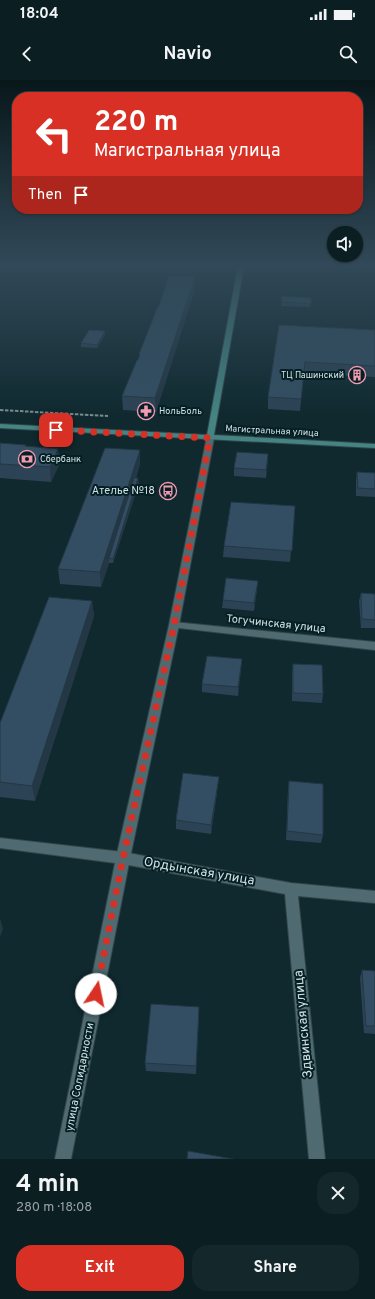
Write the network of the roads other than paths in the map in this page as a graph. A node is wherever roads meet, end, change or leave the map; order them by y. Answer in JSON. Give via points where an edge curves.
{"nodes":[{"id":1,"x":232,"y":316,"type":"edge"},
{"id":2,"x":0,"y":426,"type":"edge"},
{"id":3,"x":210,"y":438,"type":"junction"},
{"id":4,"x":375,"y":446,"type":"edge"},
{"id":5,"x":174,"y":625,"type":"junction"},
{"id":6,"x":375,"y":646,"type":"edge"},
{"id":7,"x":0,"y":843,"type":"edge"},
{"id":8,"x":123,"y":858,"type":"junction"},
{"id":9,"x":292,"y":889,"type":"junction"},
{"id":10,"x":375,"y":897,"type":"edge"},
{"id":11,"x":63,"y":1159,"type":"edge"},
{"id":12,"x":317,"y":1159,"type":"edge"}],
"edges":[{"from":1,"to":3,"type":"street","name":"улица Солидарности"},
{"from":2,"to":3,"type":"street","name":"Магистральная улица"},
{"from":3,"to":4,"type":"street","name":"Магистральная улица"},
{"from":3,"to":5,"type":"street","name":"улица Солидарности"},
{"from":5,"to":6,"type":"street","name":"Тогучинская улица"},
{"from":5,"to":8,"type":"street","name":"улица Солидарности"},
{"from":7,"to":8,"type":"street","name":"Ордынская улица"},
{"from":8,"to":9,"type":"street","name":"Ордынская улица"},
{"from":8,"to":11,"type":"street","name":"улица Солидарности"},
{"from":9,"to":10,"type":"street","name":"Ордынская улица"},
{"from":9,"to":12,"type":"street","name":"Здвинская улица"}]}
